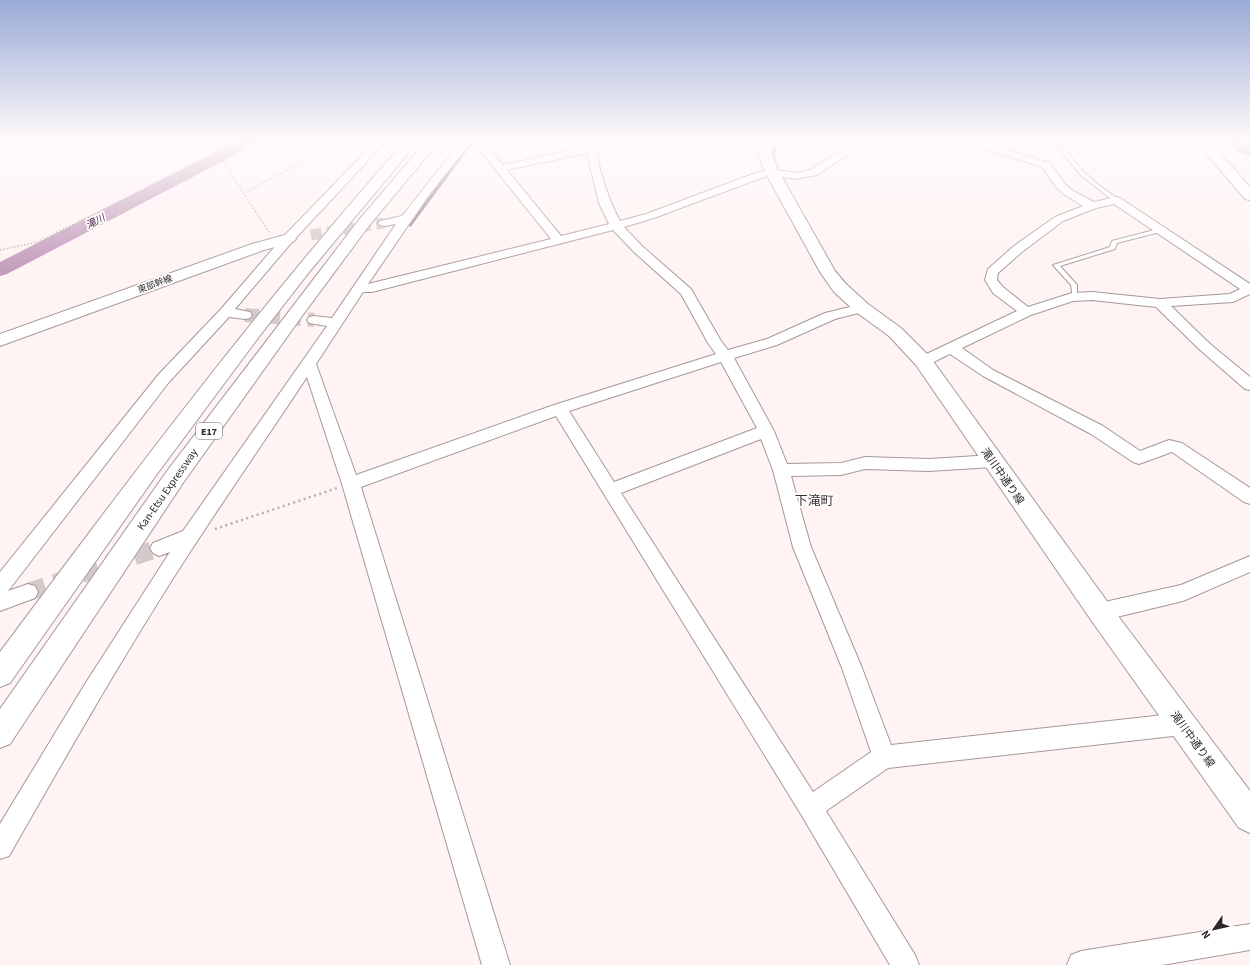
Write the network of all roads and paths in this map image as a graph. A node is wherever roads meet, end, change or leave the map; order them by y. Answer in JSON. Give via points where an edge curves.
{"nodes":[{"id":1,"x":153,"y":184,"type":"edge"},
{"id":2,"x":237,"y":184,"type":"edge"},
{"id":3,"x":261,"y":184,"type":"edge"},
{"id":4,"x":338,"y":184,"type":"edge"},
{"id":5,"x":375,"y":184,"type":"edge"},
{"id":6,"x":397,"y":184,"type":"edge"},
{"id":7,"x":435,"y":184,"type":"edge"},
{"id":8,"x":514,"y":184,"type":"edge"},
{"id":9,"x":600,"y":184,"type":"edge"},
{"id":10,"x":736,"y":184,"type":"edge"},
{"id":11,"x":779,"y":184,"type":"edge"},
{"id":12,"x":1060,"y":184,"type":"edge"},
{"id":13,"x":1095,"y":184,"type":"edge"},
{"id":14,"x":1240,"y":184,"type":"edge"},
{"id":15,"x":243,"y":194,"type":"junction"},
{"id":16,"x":1250,"y":196,"type":"edge"},
{"id":17,"x":1116,"y":200,"type":"junction"},
{"id":18,"x":1092,"y":206,"type":"junction"},
{"id":19,"x":406,"y":220,"type":"junction"},
{"id":20,"x":384,"y":223,"type":"tunnel mouth"},
{"id":21,"x":616,"y":226,"type":"junction"},
{"id":22,"x":1162,"y":230,"type":"junction"},
{"id":23,"x":311,"y":235,"type":"tunnel mouth"},
{"id":24,"x":282,"y":240,"type":"junction"},
{"id":25,"x":558,"y":240,"type":"junction"},
{"id":26,"x":0,"y":250,"type":"edge"},
{"id":27,"x":358,"y":288,"type":"junction"},
{"id":28,"x":1250,"y":289,"type":"edge"},
{"id":29,"x":1075,"y":297,"type":"junction"},
{"id":30,"x":1160,"y":303,"type":"junction"},
{"id":31,"x":862,"y":308,"type":"junction"},
{"id":32,"x":226,"y":312,"type":"junction"},
{"id":33,"x":1026,"y":312,"type":"junction"},
{"id":34,"x":245,"y":315,"type":"tunnel mouth"},
{"id":35,"x":314,"y":320,"type":"tunnel mouth"},
{"id":36,"x":335,"y":323,"type":"junction"},
{"id":37,"x":0,"y":340,"type":"edge"},
{"id":38,"x":950,"y":347,"type":"junction"},
{"id":39,"x":725,"y":356,"type":"junction"},
{"id":40,"x":923,"y":361,"type":"junction"},
{"id":41,"x":309,"y":364,"type":"junction"},
{"id":42,"x":1250,"y":385,"type":"edge"},
{"id":43,"x":559,"y":409,"type":"junction"},
{"id":44,"x":766,"y":431,"type":"junction"},
{"id":45,"x":992,"y":461,"type":"junction"},
{"id":46,"x":780,"y":470,"type":"junction"},
{"id":47,"x":351,"y":484,"type":"junction"},
{"id":48,"x":611,"y":490,"type":"junction"},
{"id":49,"x":1250,"y":497,"type":"edge"},
{"id":50,"x":189,"y":537,"type":"junction"},
{"id":51,"x":158,"y":548,"type":"tunnel mouth"},
{"id":52,"x":1250,"y":564,"type":"edge"},
{"id":53,"x":0,"y":586,"type":"edge"},
{"id":54,"x":28,"y":592,"type":"tunnel mouth"},
{"id":55,"x":0,"y":602,"type":"edge"},
{"id":56,"x":1100,"y":612,"type":"junction"},
{"id":57,"x":0,"y":674,"type":"edge"},
{"id":58,"x":1182,"y":724,"type":"junction"},
{"id":59,"x":0,"y":734,"type":"edge"},
{"id":60,"x":884,"y":757,"type":"junction"},
{"id":61,"x":810,"y":808,"type":"junction"},
{"id":62,"x":1250,"y":817,"type":"edge"},
{"id":63,"x":0,"y":847,"type":"edge"},
{"id":64,"x":1250,"y":937,"type":"edge"},
{"id":65,"x":496,"y":965,"type":"edge"},
{"id":66,"x":905,"y":965,"type":"edge"},
{"id":67,"x":1081,"y":965,"type":"edge"}],
"edges":[{"from":1,"to":26,"type":"path","via":[[38,242]]},
{"from":2,"to":15,"type":"path"},
{"from":3,"to":15,"type":"path"},
{"from":4,"to":24,"type":"street"},
{"from":5,"to":57,"type":"main road","number":"E17","via":[[268,313],[145,474]]},
{"from":6,"to":59,"type":"main road","name":"Kan-Etsu Expressway","number":"E17","via":[[310,293],[175,477]]},
{"from":7,"to":19,"type":"street"},
{"from":8,"to":25,"type":"street"},
{"from":9,"to":21,"type":"street","via":[[604,203]]},
{"from":10,"to":21,"type":"street"},
{"from":11,"to":31,"type":"main road","name":"滝川中通り線","via":[[828,272],[840,288]]},
{"from":12,"to":18,"type":"street","via":[[1069,194]]},
{"from":13,"to":17,"type":"lane"},
{"from":14,"to":16,"type":"main road"},
{"from":15,"to":24,"type":"path"},
{"from":17,"to":18,"type":"street"},
{"from":17,"to":22,"type":"street"},
{"from":18,"to":33,"type":"street","via":[[1059,219],[992,272],[991,280],[998,290]]},
{"from":19,"to":20,"type":"street"},
{"from":19,"to":27,"type":"street"},
{"from":21,"to":25,"type":"street"},
{"from":21,"to":39,"type":"street","via":[[686,292]]},
{"from":22,"to":28,"type":"street"},
{"from":22,"to":29,"type":"lane","via":[[1114,242],[1113,248],[1056,265],[1074,285]]},
{"from":23,"to":24,"type":"street","name":"東部幹線"},
{"from":24,"to":32,"type":"street"},
{"from":24,"to":37,"type":"main road","name":"東部幹線"},
{"from":25,"to":27,"type":"street","via":[[372,288]]},
{"from":27,"to":36,"type":"street"},
{"from":28,"to":30,"type":"street","via":[[1233,298]]},
{"from":29,"to":30,"type":"street","via":[[1092,296]]},
{"from":29,"to":33,"type":"street"},
{"from":30,"to":42,"type":"street","via":[[1204,346]]},
{"from":31,"to":39,"type":"street","via":[[830,316],[772,342]]},
{"from":31,"to":40,"type":"main road","name":"滝川中通り線","via":[[895,332]]},
{"from":32,"to":34,"type":"street"},
{"from":32,"to":53,"type":"street","via":[[164,378]]},
{"from":33,"to":38,"type":"street"},
{"from":35,"to":36,"type":"street"},
{"from":36,"to":41,"type":"street"},
{"from":38,"to":40,"type":"street"},
{"from":38,"to":49,"type":"street","via":[[988,374],[1097,430],[1139,458],[1169,446],[1176,447]]},
{"from":39,"to":43,"type":"street"},
{"from":39,"to":44,"type":"street"},
{"from":40,"to":45,"type":"main road","name":"滝川中通り線"},
{"from":41,"to":47,"type":"street"},
{"from":41,"to":50,"type":"street"},
{"from":43,"to":47,"type":"street"},
{"from":43,"to":48,"type":"street"},
{"from":44,"to":46,"type":"street"},
{"from":44,"to":48,"type":"street"},
{"from":45,"to":46,"type":"street","via":[[930,465],[865,464],[841,469]]},
{"from":45,"to":56,"type":"main road","name":"滝川中通り線"},
{"from":46,"to":60,"type":"street","via":[[802,547],[852,668]]},
{"from":47,"to":50,"type":"path"},
{"from":47,"to":65,"type":"street"},
{"from":48,"to":61,"type":"street"},
{"from":50,"to":51,"type":"street"},
{"from":50,"to":63,"type":"street","via":[[96,685]]},
{"from":52,"to":56,"type":"street","via":[[1183,593]]},
{"from":54,"to":55,"type":"street"},
{"from":56,"to":58,"type":"main road","name":"滝川中通り線"},
{"from":58,"to":60,"type":"street"},
{"from":58,"to":62,"type":"main road","name":"滝川中通り線"},
{"from":60,"to":61,"type":"street"},
{"from":61,"to":66,"type":"street"},
{"from":64,"to":67,"type":"street"}]}
